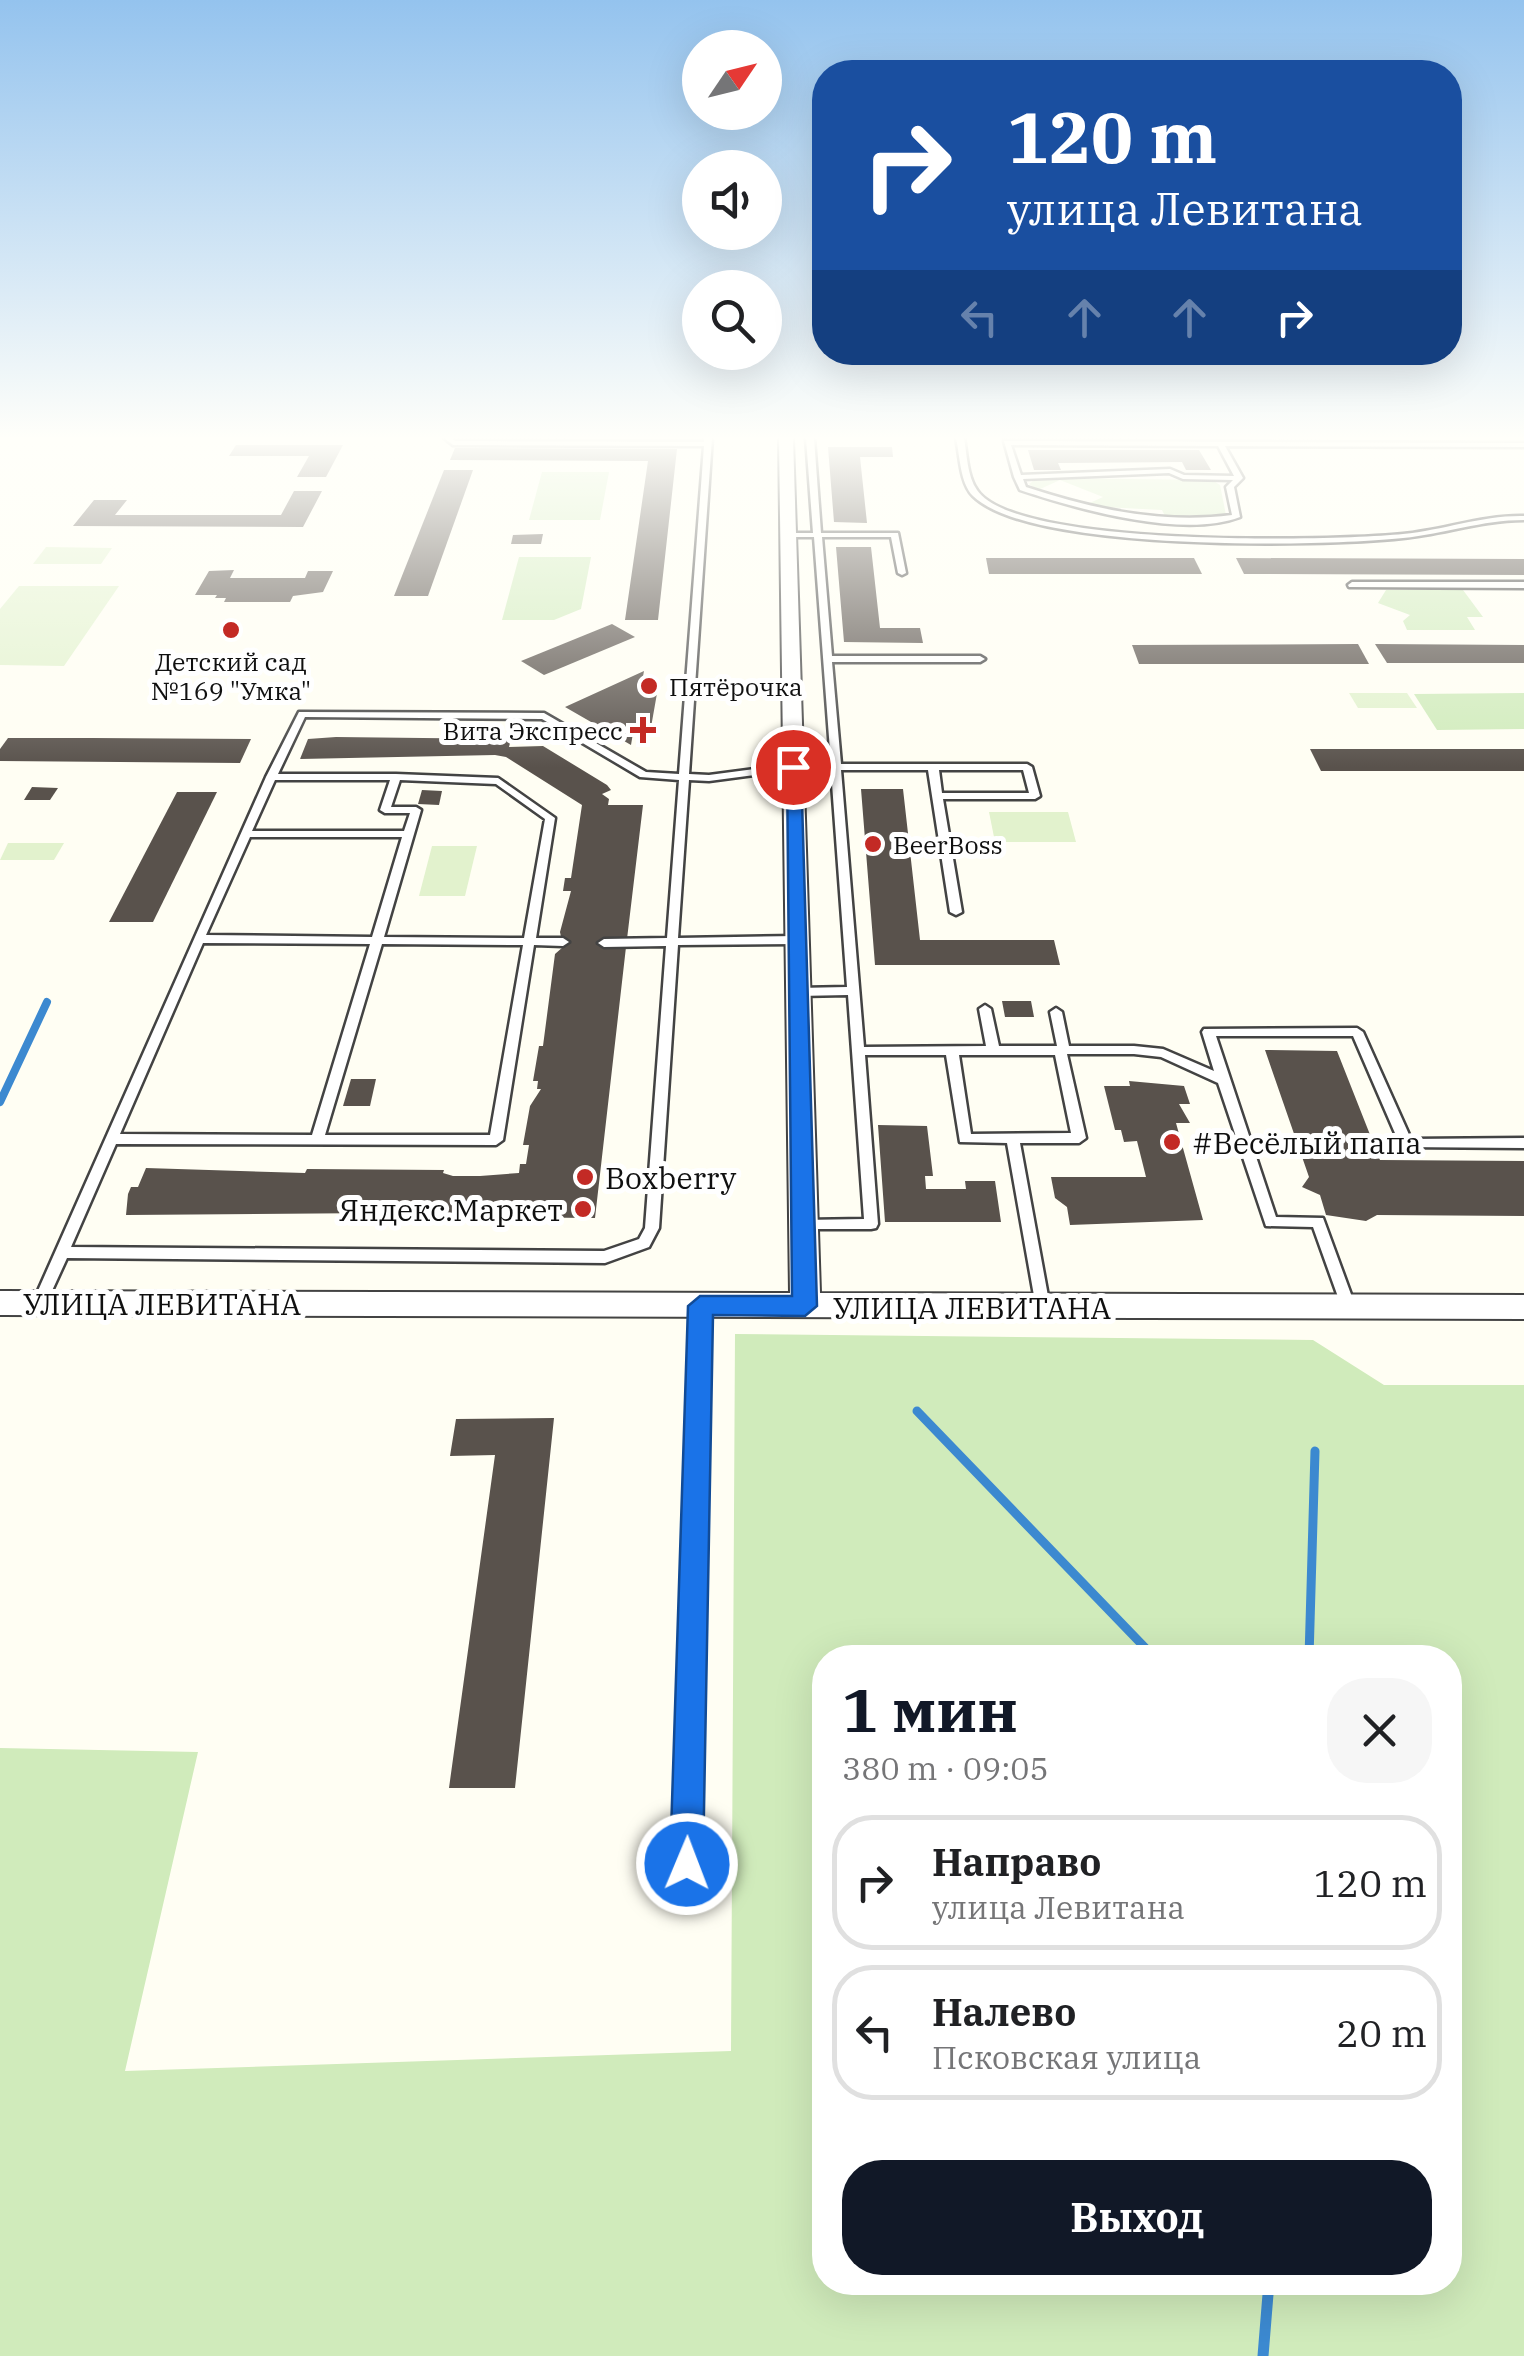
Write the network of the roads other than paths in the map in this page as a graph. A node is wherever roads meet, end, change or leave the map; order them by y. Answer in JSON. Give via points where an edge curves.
{"nodes":[{"id":1,"x":700,"y":548,"type":"edge"},
{"id":2,"x":788,"y":548,"type":"edge"},
{"id":3,"x":818,"y":548,"type":"edge"},
{"id":4,"x":898,"y":548,"type":"edge"},
{"id":5,"x":902,"y":572,"type":"dead end"},
{"id":6,"x":1352,"y":585,"type":"dead end"},
{"id":7,"x":1524,"y":585,"type":"edge"},
{"id":8,"x":980,"y":658,"type":"dead end"},
{"id":9,"x":827,"y":659,"type":"junction"},
{"id":10,"x":793,"y":767,"type":"junction"},
{"id":11,"x":836,"y":767,"type":"junction"},
{"id":12,"x":932,"y":767,"type":"junction"},
{"id":13,"x":271,"y":777,"type":"junction"},
{"id":14,"x":396,"y":777,"type":"junction"},
{"id":15,"x":682,"y":777,"type":"junction"},
{"id":16,"x":937,"y":796,"type":"junction"},
{"id":17,"x":246,"y":834,"type":"junction"},
{"id":18,"x":409,"y":834,"type":"junction"},
{"id":19,"x":956,"y":912,"type":"dead end"},
{"id":20,"x":200,"y":940,"type":"junction"},
{"id":21,"x":797,"y":940,"type":"junction"},
{"id":22,"x":376,"y":941,"type":"junction"},
{"id":23,"x":672,"y":941,"type":"junction"},
{"id":24,"x":532,"y":942,"type":"junction"},
{"id":25,"x":564,"y":942,"type":"dead end"},
{"id":26,"x":604,"y":943,"type":"dead end"},
{"id":27,"x":798,"y":992,"type":"junction"},
{"id":28,"x":853,"y":992,"type":"junction"},
{"id":29,"x":986,"y":1009,"type":"dead end"},
{"id":30,"x":1056,"y":1012,"type":"dead end"},
{"id":31,"x":952,"y":1050,"type":"junction"},
{"id":32,"x":993,"y":1050,"type":"junction"},
{"id":33,"x":1062,"y":1050,"type":"junction"},
{"id":34,"x":858,"y":1051,"type":"junction"},
{"id":35,"x":1224,"y":1080,"type":"junction"},
{"id":36,"x":112,"y":1139,"type":"junction"},
{"id":37,"x":1013,"y":1139,"type":"junction"},
{"id":38,"x":317,"y":1140,"type":"junction"},
{"id":39,"x":1524,"y":1144,"type":"edge"},
{"id":40,"x":803,"y":1225,"type":"junction"},
{"id":41,"x":63,"y":1252,"type":"junction"},
{"id":42,"x":40,"y":1302,"type":"junction"},
{"id":43,"x":0,"y":1303,"type":"edge"},
{"id":44,"x":700,"y":1306,"type":"junction"},
{"id":45,"x":805,"y":1306,"type":"junction"},
{"id":46,"x":1043,"y":1307,"type":"junction"},
{"id":47,"x":1349,"y":1308,"type":"junction"},
{"id":48,"x":1524,"y":1308,"type":"edge"},
{"id":49,"x":687,"y":1864,"type":"dead end"}],
"edges":[{"from":1,"to":15,"type":"lane"},
{"from":2,"to":10,"type":"street"},
{"from":3,"to":9,"type":"lane"},
{"from":4,"to":5,"type":"lane"},
{"from":6,"to":7,"type":"lane"},
{"from":8,"to":9,"type":"lane"},
{"from":9,"to":11,"type":"lane"},
{"from":10,"to":11,"type":"lane"},
{"from":10,"to":15,"type":"lane"},
{"from":10,"to":21,"type":"street"},
{"from":11,"to":12,"type":"lane"},
{"from":11,"to":28,"type":"lane"},
{"from":12,"to":16,"type":"lane"},
{"from":12,"to":16,"type":"lane","via":[[1027,766],[1034,796]]},
{"from":13,"to":14,"type":"lane"},
{"from":13,"to":15,"type":"lane","via":[[302,714],[544,716],[644,775]]},
{"from":13,"to":17,"type":"lane"},
{"from":14,"to":18,"type":"lane","via":[[385,810],[416,810]]},
{"from":14,"to":24,"type":"lane","via":[[498,781],[550,818]]},
{"from":15,"to":23,"type":"lane"},
{"from":16,"to":19,"type":"lane"},
{"from":17,"to":18,"type":"lane"},
{"from":17,"to":20,"type":"lane"},
{"from":18,"to":22,"type":"lane"},
{"from":20,"to":22,"type":"lane"},
{"from":20,"to":36,"type":"lane"},
{"from":21,"to":23,"type":"lane"},
{"from":21,"to":27,"type":"street"},
{"from":22,"to":24,"type":"lane"},
{"from":22,"to":38,"type":"lane"},
{"from":23,"to":26,"type":"lane"},
{"from":23,"to":41,"type":"lane","via":[[652,1228],[644,1243],[604,1257]]},
{"from":24,"to":25,"type":"lane"},
{"from":24,"to":38,"type":"lane","via":[[496,1140]]},
{"from":27,"to":28,"type":"lane"},
{"from":27,"to":40,"type":"street"},
{"from":28,"to":34,"type":"lane"},
{"from":29,"to":32,"type":"lane"},
{"from":30,"to":33,"type":"lane"},
{"from":31,"to":32,"type":"lane"},
{"from":31,"to":34,"type":"lane"},
{"from":31,"to":37,"type":"lane","via":[[965,1139]]},
{"from":32,"to":33,"type":"lane"},
{"from":33,"to":35,"type":"lane","via":[[1163,1053]]},
{"from":33,"to":37,"type":"lane","via":[[1079,1138]]},
{"from":34,"to":40,"type":"lane","via":[[871,1224]]},
{"from":35,"to":39,"type":"lane","via":[[1208,1032],[1356,1032],[1406,1144]]},
{"from":35,"to":47,"type":"lane","via":[[1271,1222],[1318,1222]]},
{"from":36,"to":38,"type":"lane"},
{"from":36,"to":41,"type":"lane"},
{"from":37,"to":46,"type":"lane"},
{"from":40,"to":45,"type":"street"},
{"from":41,"to":42,"type":"lane"},
{"from":42,"to":43,"type":"street","name":"УЛИЦА ЛЕВИТАНА"},
{"from":42,"to":44,"type":"street","name":"УЛИЦА ЛЕВИТАНА"},
{"from":44,"to":45,"type":"street","name":"УЛИЦА ЛЕВИТАНА"},
{"from":44,"to":49,"type":"lane"},
{"from":45,"to":46,"type":"street","name":"УЛИЦА ЛЕВИТАНА"},
{"from":46,"to":47,"type":"street","name":"УЛИЦА ЛЕВИТАНА"},
{"from":47,"to":48,"type":"street","name":"УЛИЦА ЛЕВИТАНА"}]}
